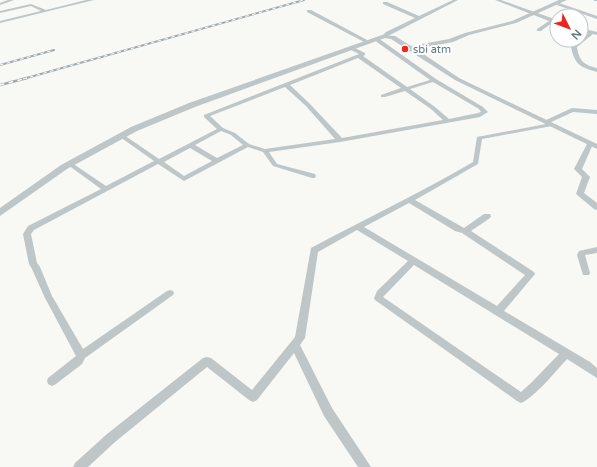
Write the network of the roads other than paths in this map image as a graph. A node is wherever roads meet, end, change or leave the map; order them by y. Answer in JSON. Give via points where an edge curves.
{"nodes":[{"id":1,"x":12,"y":0,"type":"edge"},
{"id":2,"x":92,"y":0,"type":"edge"},
{"id":3,"x":456,"y":0,"type":"edge"},
{"id":4,"x":497,"y":0,"type":"edge"},
{"id":5,"x":564,"y":0,"type":"edge"},
{"id":6,"x":385,"y":3,"type":"dead end"},
{"id":7,"x":556,"y":3,"type":"junction"},
{"id":8,"x":0,"y":4,"type":"edge"},
{"id":9,"x":45,"y":11,"type":"junction"},
{"id":10,"x":309,"y":11,"type":"dead end"},
{"id":11,"x":0,"y":12,"type":"edge"},
{"id":12,"x":533,"y":14,"type":"junction"},
{"id":13,"x":420,"y":18,"type":"junction"},
{"id":14,"x":597,"y":18,"type":"edge"},
{"id":15,"x":549,"y":19,"type":"edge"},
{"id":16,"x":0,"y":22,"type":"edge"},
{"id":17,"x":549,"y":24,"type":"edge"},
{"id":18,"x":539,"y":30,"type":"dead end"},
{"id":19,"x":594,"y":33,"type":"edge"},
{"id":20,"x":380,"y":38,"type":"junction"},
{"id":21,"x":368,"y":42,"type":"junction"},
{"id":22,"x":351,"y":48,"type":"junction"},
{"id":23,"x":410,"y":48,"type":"junction"},
{"id":24,"x":360,"y":56,"type":"junction"},
{"id":25,"x":597,"y":70,"type":"edge"},
{"id":26,"x":434,"y":80,"type":"junction"},
{"id":27,"x":286,"y":84,"type":"junction"},
{"id":28,"x":406,"y":89,"type":"junction"},
{"id":29,"x":383,"y":96,"type":"dead end"},
{"id":30,"x":597,"y":112,"type":"edge"},
{"id":31,"x":447,"y":120,"type":"junction"},
{"id":32,"x":548,"y":124,"type":"junction"},
{"id":33,"x":221,"y":129,"type":"junction"},
{"id":34,"x":122,"y":136,"type":"junction"},
{"id":35,"x":340,"y":140,"type":"junction"},
{"id":36,"x":190,"y":145,"type":"junction"},
{"id":37,"x":247,"y":145,"type":"junction"},
{"id":38,"x":593,"y":145,"type":"edge"},
{"id":39,"x":265,"y":151,"type":"junction"},
{"id":40,"x":217,"y":161,"type":"junction"},
{"id":41,"x":157,"y":162,"type":"junction"},
{"id":42,"x":70,"y":164,"type":"junction"},
{"id":43,"x":312,"y":176,"type":"dead end"},
{"id":44,"x":105,"y":188,"type":"junction"},
{"id":45,"x":410,"y":200,"type":"junction"},
{"id":46,"x":597,"y":207,"type":"edge"},
{"id":47,"x":0,"y":213,"type":"edge"},
{"id":48,"x":487,"y":216,"type":"dead end"},
{"id":49,"x":357,"y":226,"type":"junction"},
{"id":50,"x":465,"y":232,"type":"junction"},
{"id":51,"x":597,"y":250,"type":"edge"},
{"id":52,"x":414,"y":260,"type":"junction"},
{"id":53,"x":586,"y":273,"type":"dead end"},
{"id":54,"x":170,"y":293,"type":"dead end"},
{"id":55,"x":498,"y":311,"type":"junction"},
{"id":56,"x":295,"y":344,"type":"junction"},
{"id":57,"x":566,"y":353,"type":"junction"},
{"id":58,"x":82,"y":355,"type":"junction"},
{"id":59,"x":597,"y":374,"type":"edge"},
{"id":60,"x":52,"y":381,"type":"dead end"},
{"id":61,"x":80,"y":467,"type":"edge"},
{"id":62,"x":365,"y":467,"type":"edge"}],
"edges":[{"from":1,"to":8,"type":"street"},
{"from":2,"to":9,"type":"street"},
{"from":3,"to":13,"type":"street"},
{"from":4,"to":12,"type":"street"},
{"from":5,"to":7,"type":"street"},
{"from":6,"to":13,"type":"street"},
{"from":7,"to":12,"type":"street"},
{"from":7,"to":14,"type":"street"},
{"from":9,"to":11,"type":"street","via":[[31,5]]},
{"from":9,"to":16,"type":"street"},
{"from":10,"to":21,"type":"street"},
{"from":12,"to":15,"type":"street"},
{"from":12,"to":23,"type":"street","via":[[451,41]]},
{"from":13,"to":20,"type":"street"},
{"from":17,"to":18,"type":"street"},
{"from":19,"to":25,"type":"street","via":[[574,47],[576,59],[584,67]]},
{"from":20,"to":21,"type":"street"},
{"from":20,"to":23,"type":"street","via":[[393,37]]},
{"from":20,"to":26,"type":"street"},
{"from":21,"to":22,"type":"street"},
{"from":22,"to":24,"type":"street","via":[[363,54]]},
{"from":22,"to":34,"type":"street","via":[[192,105]]},
{"from":23,"to":32,"type":"street","via":[[457,79]]},
{"from":24,"to":27,"type":"street"},
{"from":24,"to":28,"type":"street"},
{"from":26,"to":28,"type":"street"},
{"from":26,"to":31,"type":"street","via":[[485,112]]},
{"from":27,"to":33,"type":"street","via":[[206,116]]},
{"from":27,"to":35,"type":"street"},
{"from":28,"to":29,"type":"street"},
{"from":28,"to":31,"type":"street"},
{"from":30,"to":32,"type":"street","via":[[572,110]]},
{"from":31,"to":35,"type":"street"},
{"from":32,"to":38,"type":"street"},
{"from":32,"to":45,"type":"street","via":[[479,138],[476,163]]},
{"from":33,"to":36,"type":"street"},
{"from":33,"to":37,"type":"street","via":[[233,134]]},
{"from":34,"to":41,"type":"street"},
{"from":34,"to":42,"type":"street"},
{"from":35,"to":39,"type":"street"},
{"from":36,"to":40,"type":"street"},
{"from":36,"to":41,"type":"street"},
{"from":37,"to":39,"type":"street"},
{"from":37,"to":40,"type":"street"},
{"from":38,"to":46,"type":"street","via":[[578,169],[586,177],[580,194]]},
{"from":39,"to":43,"type":"street","via":[[275,165]]},
{"from":40,"to":41,"type":"street","via":[[184,179]]},
{"from":41,"to":44,"type":"street"},
{"from":42,"to":44,"type":"street"},
{"from":42,"to":47,"type":"street"},
{"from":44,"to":58,"type":"street","via":[[31,228],[27,234],[32,264],[36,267],[48,296]]},
{"from":45,"to":49,"type":"street"},
{"from":45,"to":50,"type":"street"},
{"from":48,"to":50,"type":"street"},
{"from":49,"to":52,"type":"street"},
{"from":49,"to":56,"type":"street","via":[[314,250],[300,338]]},
{"from":50,"to":55,"type":"street","via":[[531,274]]},
{"from":51,"to":53,"type":"street","via":[[581,255]]},
{"from":52,"to":55,"type":"street"},
{"from":52,"to":57,"type":"street","via":[[378,298],[521,398]]},
{"from":54,"to":58,"type":"street"},
{"from":55,"to":57,"type":"street"},
{"from":56,"to":61,"type":"street","via":[[253,397],[207,360],[111,438]]},
{"from":56,"to":62,"type":"street","via":[[328,412]]},
{"from":57,"to":59,"type":"street"},
{"from":58,"to":60,"type":"street"}]}
